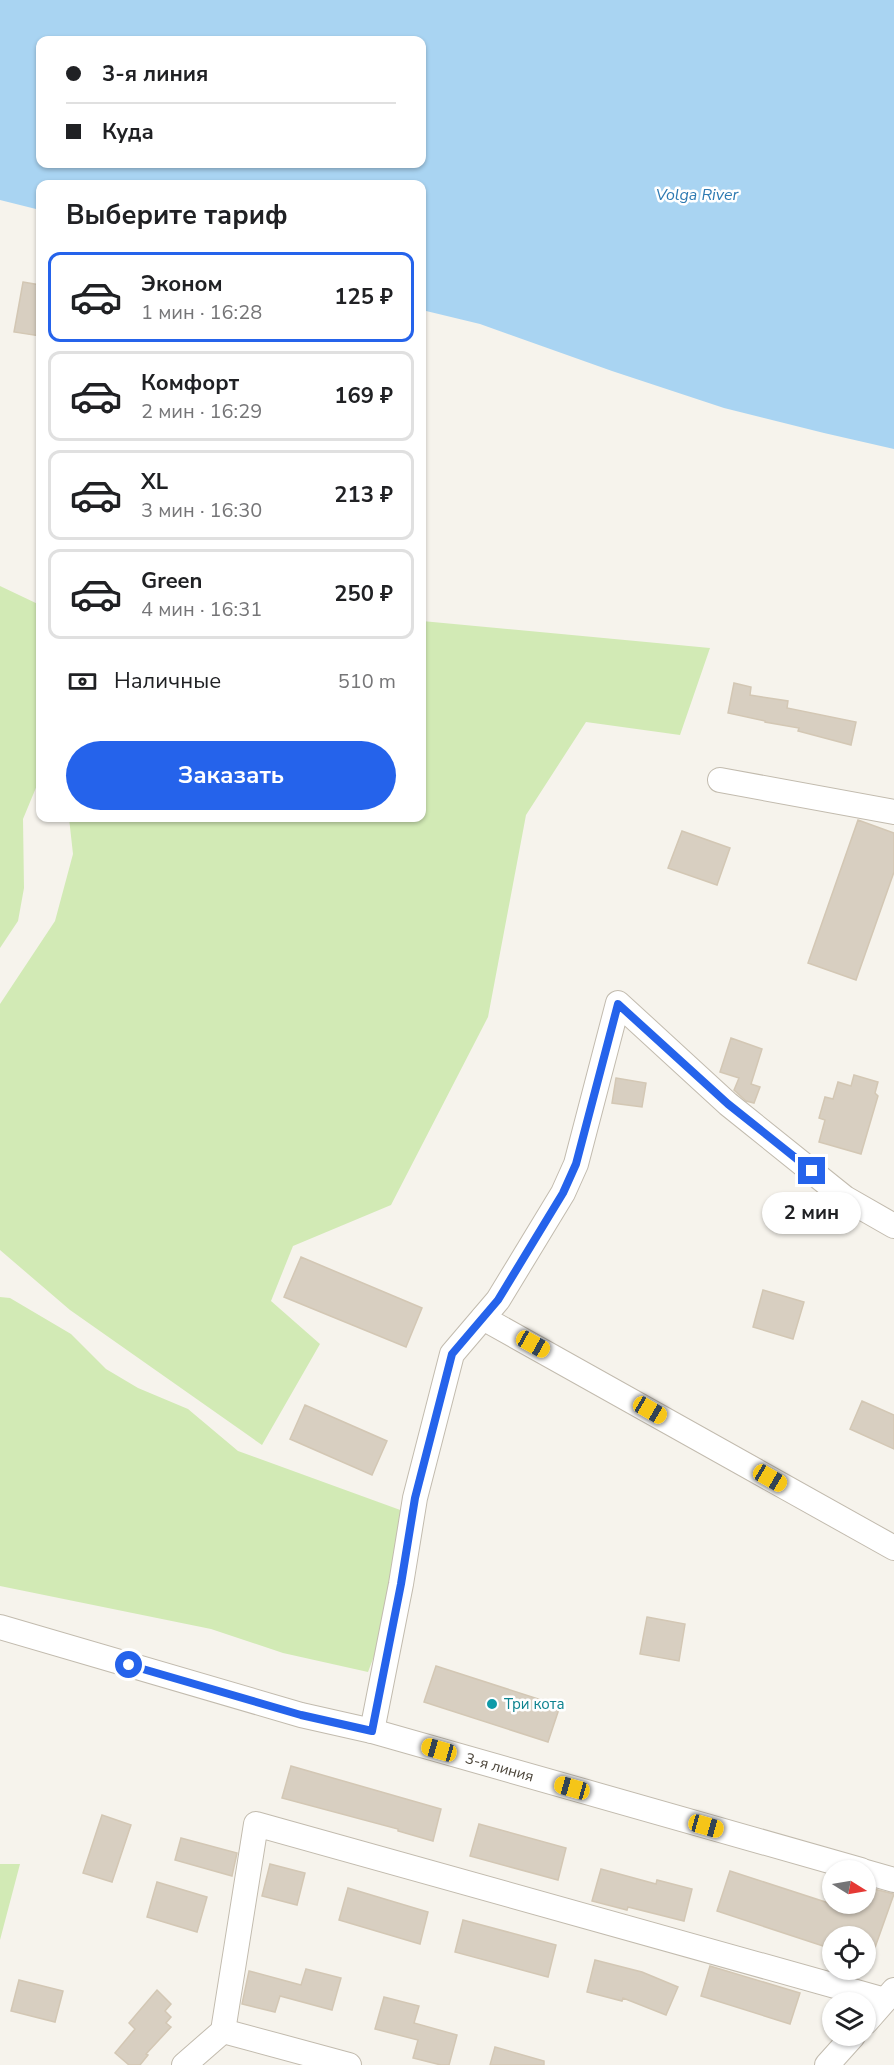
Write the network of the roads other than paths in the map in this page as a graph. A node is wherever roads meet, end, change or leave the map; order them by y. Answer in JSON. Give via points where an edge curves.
{"nodes":[{"id":1,"x":720,"y":780,"type":"dead end"},
{"id":2,"x":894,"y":812,"type":"edge"},
{"id":3,"x":894,"y":1226,"type":"edge"},
{"id":4,"x":483,"y":1318,"type":"junction"},
{"id":5,"x":894,"y":1548,"type":"edge"},
{"id":6,"x":0,"y":1627,"type":"edge"},
{"id":7,"x":372,"y":1731,"type":"junction"},
{"id":8,"x":824,"y":1860,"type":"edge"},
{"id":9,"x":876,"y":1875,"type":"edge"},
{"id":10,"x":894,"y":1880,"type":"edge"},
{"id":11,"x":890,"y":1995,"type":"edge"},
{"id":12,"x":876,"y":2011,"type":"edge"},
{"id":13,"x":223,"y":2031,"type":"junction"},
{"id":14,"x":844,"y":2046,"type":"edge"},
{"id":15,"x":184,"y":2065,"type":"edge"},
{"id":16,"x":349,"y":2065,"type":"edge"},
{"id":17,"x":827,"y":2065,"type":"edge"}],
"edges":[{"from":1,"to":2,"type":"street"},
{"from":3,"to":4,"type":"street","via":[[845,1198],[728,1104],[618,1004],[576,1164],[557,1203]]},
{"from":4,"to":5,"type":"street"},
{"from":4,"to":7,"type":"street","via":[[452,1354],[415,1498]]},
{"from":6,"to":7,"type":"street","name":"3-я линия","via":[[301,1715]]},
{"from":7,"to":8,"type":"street","name":"3-я линия"},
{"from":9,"to":10,"type":"street","name":"3-я линия"},
{"from":11,"to":12,"type":"street"},
{"from":11,"to":13,"type":"street","via":[[256,1824]]},
{"from":13,"to":15,"type":"street"},
{"from":13,"to":16,"type":"street"},
{"from":14,"to":17,"type":"street"}]}
